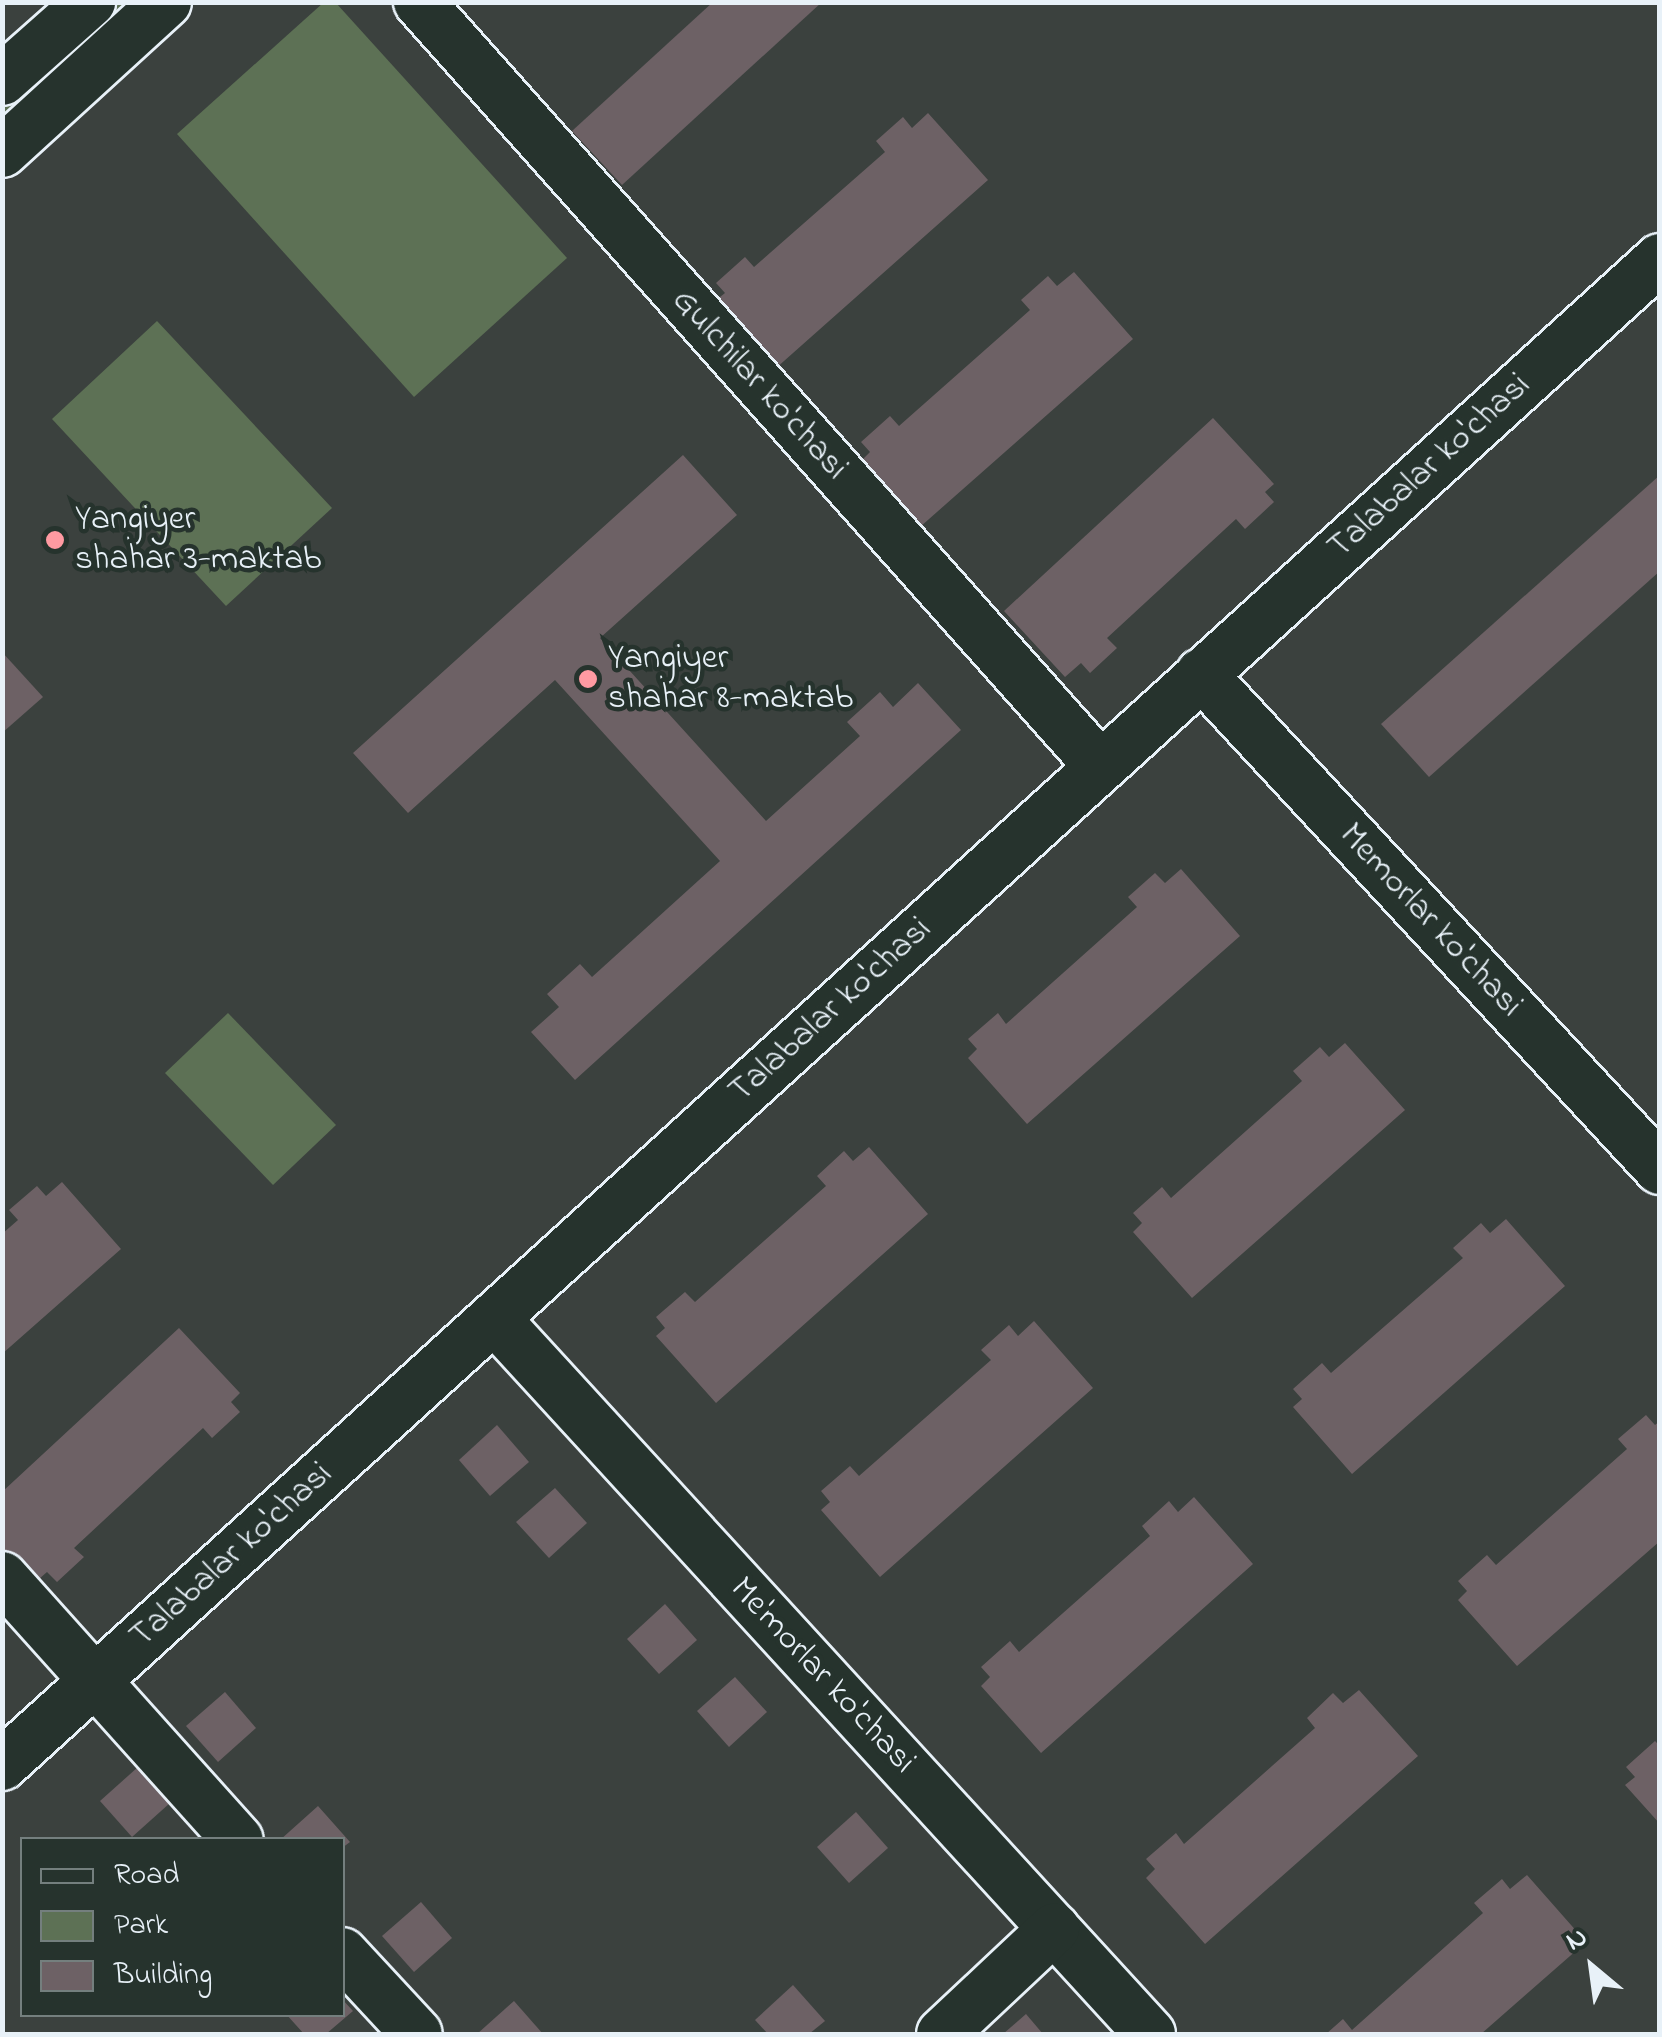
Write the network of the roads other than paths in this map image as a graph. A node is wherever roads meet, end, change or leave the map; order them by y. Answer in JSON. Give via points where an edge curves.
{"nodes":[{"id":1,"x":90,"y":2,"type":"edge"},
{"id":2,"x":166,"y":2,"type":"edge"},
{"id":3,"x":419,"y":2,"type":"edge"},
{"id":4,"x":2,"y":80,"type":"edge"},
{"id":5,"x":2,"y":152,"type":"edge"},
{"id":6,"x":1660,"y":258,"type":"edge"},
{"id":7,"x":1201,"y":674,"type":"junction"},
{"id":8,"x":1100,"y":766,"type":"junction"},
{"id":9,"x":1660,"y":1168,"type":"edge"},
{"id":10,"x":494,"y":1318,"type":"junction"},
{"id":11,"x":2,"y":1577,"type":"edge"},
{"id":12,"x":94,"y":1682,"type":"junction"},
{"id":13,"x":2,"y":1764,"type":"edge"},
{"id":14,"x":235,"y":1837,"type":"edge"},
{"id":15,"x":1054,"y":1929,"type":"junction"},
{"id":16,"x":345,"y":1956,"type":"edge"},
{"id":17,"x":417,"y":2034,"type":"edge"},
{"id":18,"x":942,"y":2034,"type":"edge"},
{"id":19,"x":1150,"y":2034,"type":"edge"}],
"edges":[{"from":1,"to":4,"type":"street"},
{"from":2,"to":5,"type":"street"},
{"from":3,"to":8,"type":"street","name":"Gulchilar ko'chasi"},
{"from":6,"to":7,"type":"street","name":"Talabalar ko'chasi"},
{"from":7,"to":8,"type":"street","name":"Talabalar ko'chasi"},
{"from":7,"to":9,"type":"street","name":"Memorlar ko'chasi"},
{"from":8,"to":10,"type":"street","name":"Talabalar ko'chasi"},
{"from":10,"to":12,"type":"street","name":"Talabalar ko'chasi"},
{"from":10,"to":15,"type":"street","name":"Me'morlar ko'chasi"},
{"from":11,"to":12,"type":"street"},
{"from":12,"to":13,"type":"street","name":"Talabalar ko'chasi"},
{"from":12,"to":14,"type":"street"},
{"from":15,"to":18,"type":"street"},
{"from":15,"to":19,"type":"street","name":"Me'morlar ko'chasi"},
{"from":16,"to":17,"type":"street"}]}
